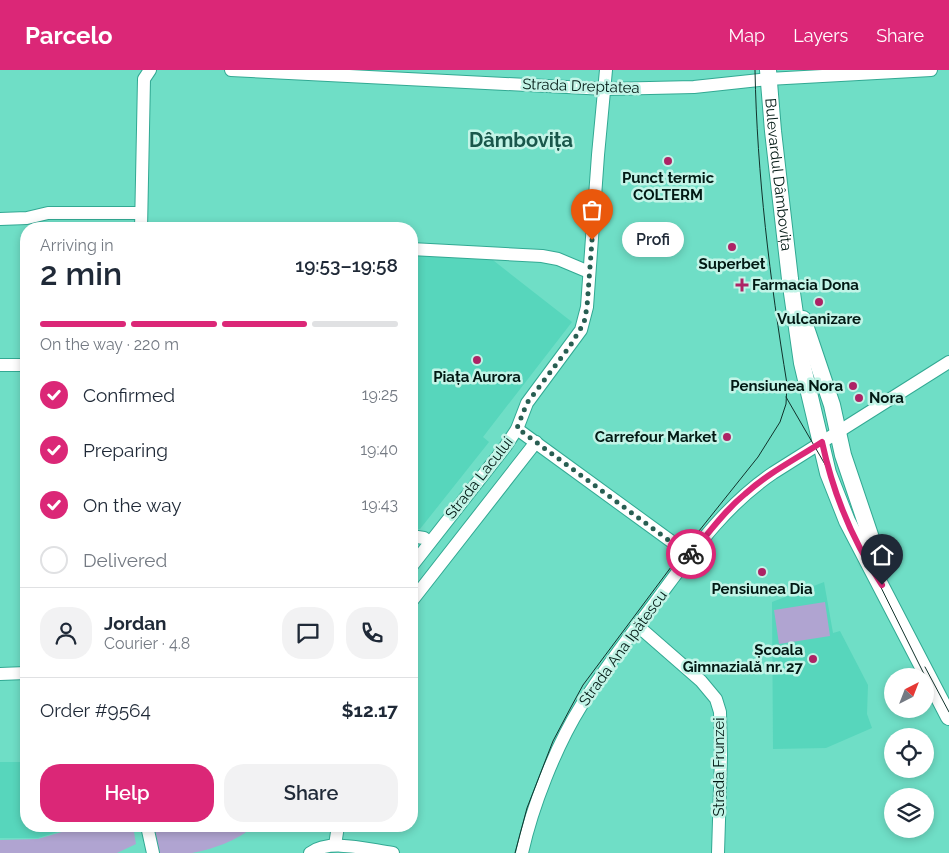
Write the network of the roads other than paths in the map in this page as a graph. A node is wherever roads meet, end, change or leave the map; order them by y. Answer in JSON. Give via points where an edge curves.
{"nodes":[{"id":1,"x":149,"y":70,"type":"edge"},
{"id":2,"x":231,"y":70,"type":"edge"},
{"id":3,"x":606,"y":70,"type":"edge"},
{"id":4,"x":931,"y":70,"type":"edge"},
{"id":5,"x":768,"y":75,"type":"edge"},
{"id":6,"x":606,"y":89,"type":"junction"},
{"id":7,"x":141,"y":213,"type":"junction"},
{"id":8,"x":0,"y":219,"type":"edge"},
{"id":9,"x":141,"y":222,"type":"edge"},
{"id":10,"x":418,"y":249,"type":"edge"},
{"id":11,"x":589,"y":272,"type":"junction"},
{"id":12,"x":790,"y":279,"type":"junction"},
{"id":13,"x":949,"y":362,"type":"edge"},
{"id":14,"x":0,"y":365,"type":"edge"},
{"id":15,"x":20,"y":365,"type":"edge"},
{"id":16,"x":517,"y":428,"type":"junction"},
{"id":17,"x":838,"y":432,"type":"junction"},
{"id":18,"x":536,"y":442,"type":"junction"},
{"id":19,"x":822,"y":442,"type":"junction"},
{"id":20,"x":418,"y":537,"type":"edge"},
{"id":21,"x":430,"y":542,"type":"junction"},
{"id":22,"x":690,"y":556,"type":"junction"},
{"id":23,"x":418,"y":558,"type":"edge"},
{"id":24,"x":882,"y":585,"type":"junction"},
{"id":25,"x":418,"y":591,"type":"edge"},
{"id":26,"x":638,"y":626,"type":"junction"},
{"id":27,"x":20,"y":673,"type":"edge"},
{"id":28,"x":0,"y":674,"type":"edge"},
{"id":29,"x":949,"y":716,"type":"edge"},
{"id":30,"x":148,"y":832,"type":"edge"},
{"id":31,"x":337,"y":832,"type":"edge"},
{"id":32,"x":335,"y":845,"type":"junction"},
{"id":33,"x":153,"y":853,"type":"edge"},
{"id":34,"x":310,"y":853,"type":"edge"},
{"id":35,"x":393,"y":853,"type":"edge"},
{"id":36,"x":522,"y":853,"type":"edge"},
{"id":37,"x":718,"y":853,"type":"edge"}],
"edges":[{"from":1,"to":7,"type":"street","via":[[144,79]]},
{"from":2,"to":6,"type":"street","name":"Strada Dreptatea"},
{"from":3,"to":6,"type":"street","name":"Strada Lacului"},
{"from":4,"to":5,"type":"street","name":"Strada Dreptatea"},
{"from":5,"to":6,"type":"street","name":"Strada Dreptatea","via":[[694,87]]},
{"from":5,"to":12,"type":"main road","name":"Bulevardul Dâmbovița"},
{"from":6,"to":11,"type":"street","name":"Strada Lacului"},
{"from":7,"to":8,"type":"street","via":[[48,213]]},
{"from":7,"to":9,"type":"street"},
{"from":10,"to":11,"type":"street","via":[[542,256]]},
{"from":11,"to":16,"type":"street","name":"Strada Lacului","via":[[587,307],[581,330],[527,403]]},
{"from":12,"to":17,"type":"main road","name":"Bulevardul Dâmbovița"},
{"from":12,"to":19,"type":"main road","name":"Bulevardul Dâmbovița","via":[[802,363]]},
{"from":13,"to":17,"type":"street","name":"Strada Ana Ipătescu"},
{"from":14,"to":15,"type":"street"},
{"from":16,"to":18,"type":"street"},
{"from":16,"to":21,"type":"street","name":"Strada Lacului"},
{"from":17,"to":19,"type":"street","name":"Strada Ana Ipătescu"},
{"from":17,"to":24,"type":"main road","name":"Bulevardul Dâmbovița","via":[[872,541]]},
{"from":18,"to":22,"type":"street"},
{"from":18,"to":25,"type":"street","name":"Strada Lacului"},
{"from":19,"to":22,"type":"street","name":"Strada Ana Ipătescu","via":[[773,473],[733,504]]},
{"from":19,"to":24,"type":"main road","name":"Bulevardul Dâmbovița","via":[[828,473],[847,521],[872,572]]},
{"from":20,"to":21,"type":"street"},
{"from":21,"to":23,"type":"street","name":"Strada Lacului"},
{"from":22,"to":26,"type":"street","name":"Strada Ana Ipătescu"},
{"from":24,"to":29,"type":"main road","name":"Bulevardul Dâmbovița"},
{"from":26,"to":36,"type":"street","name":"Strada Ana Ipătescu","via":[[582,704],[560,745],[534,810]]},
{"from":26,"to":37,"type":"street","name":"Strada Frunzei","via":[[701,681],[716,699],[720,712],[721,747]]},
{"from":27,"to":28,"type":"street"},
{"from":30,"to":33,"type":"street"},
{"from":31,"to":32,"type":"street"},
{"from":32,"to":34,"type":"street"},
{"from":32,"to":35,"type":"street"}]}
